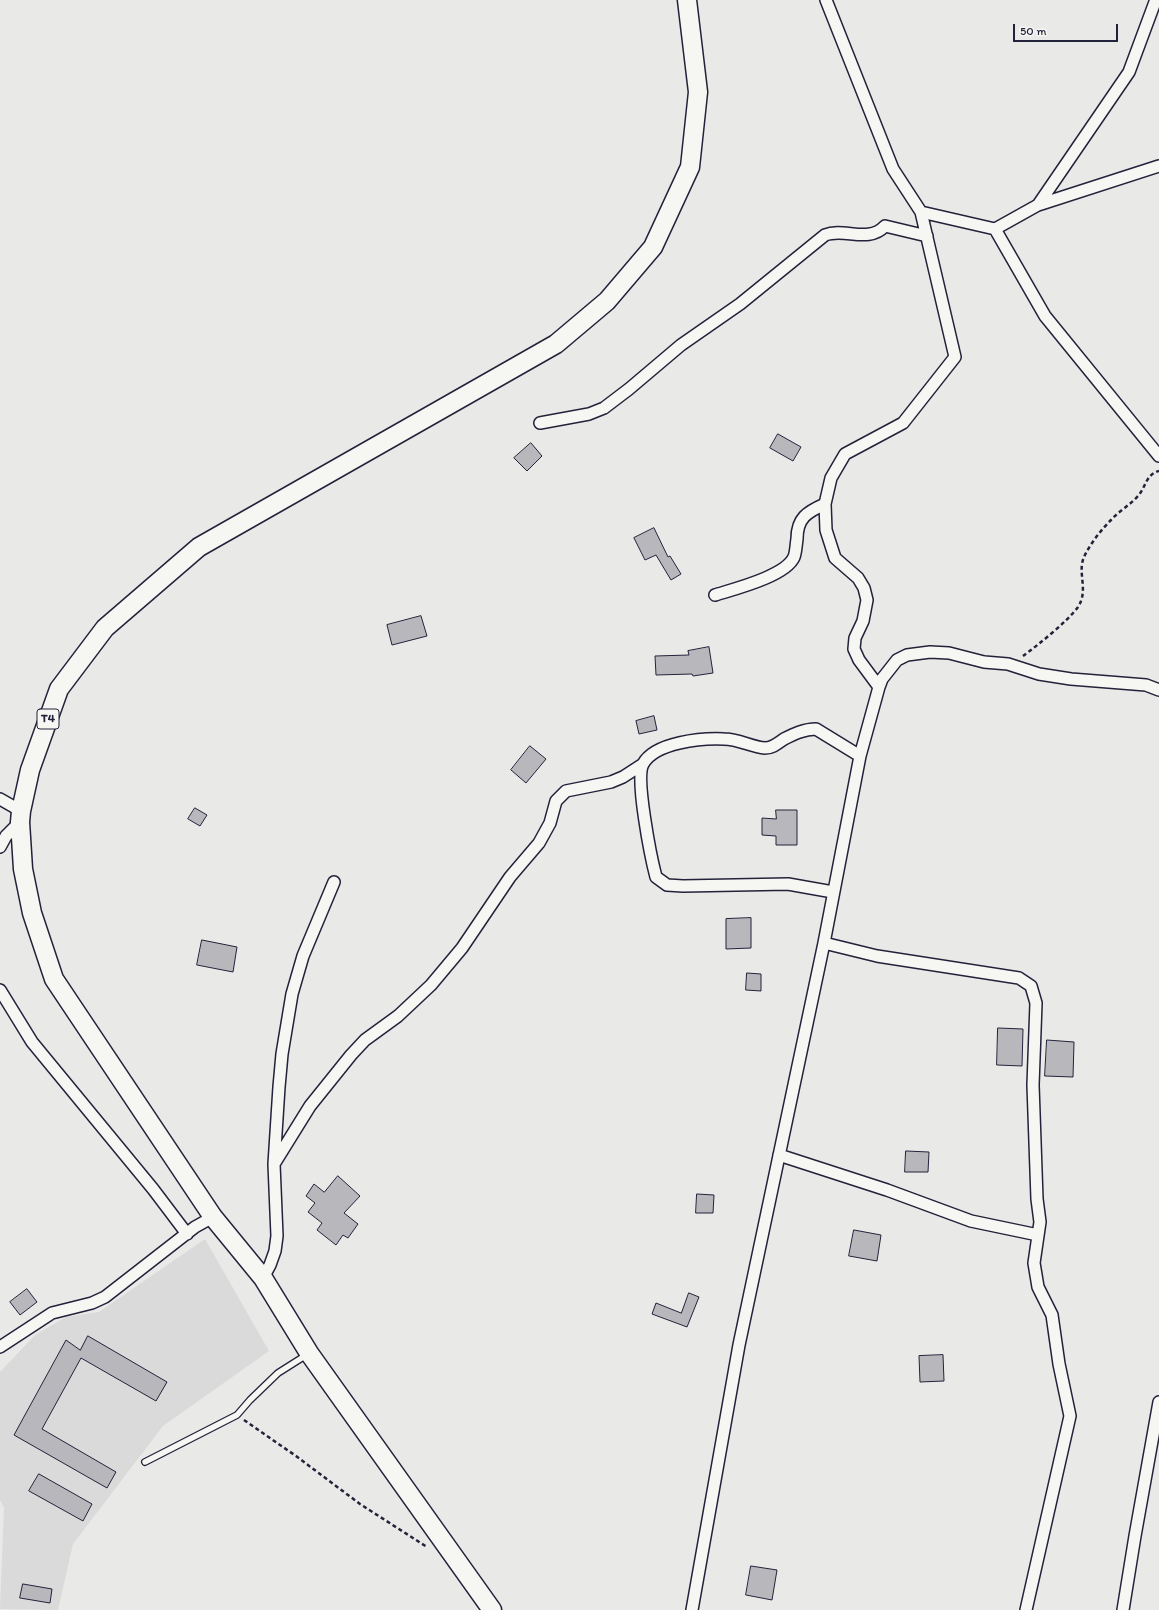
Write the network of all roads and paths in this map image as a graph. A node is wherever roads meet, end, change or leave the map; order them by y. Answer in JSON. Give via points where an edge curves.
{"nodes":[{"id":1,"x":687,"y":0,"type":"edge"},
{"id":2,"x":826,"y":0,"type":"edge"},
{"id":3,"x":1155,"y":2,"type":"dead end"},
{"id":4,"x":1159,"y":166,"type":"edge"},
{"id":5,"x":1038,"y":204,"type":"junction"},
{"id":6,"x":921,"y":212,"type":"junction"},
{"id":7,"x":994,"y":229,"type":"junction"},
{"id":8,"x":927,"y":236,"type":"junction"},
{"id":9,"x":540,"y":423,"type":"dead end"},
{"id":10,"x":1159,"y":456,"type":"edge"},
{"id":11,"x":1159,"y":471,"type":"edge"},
{"id":12,"x":825,"y":504,"type":"junction"},
{"id":13,"x":715,"y":595,"type":"dead end"},
{"id":14,"x":1008,"y":664,"type":"junction"},
{"id":15,"x":879,"y":687,"type":"junction"},
{"id":16,"x":1159,"y":690,"type":"edge"},
{"id":17,"x":860,"y":756,"type":"junction"},
{"id":18,"x":643,"y":764,"type":"junction"},
{"id":19,"x":0,"y":799,"type":"edge"},
{"id":20,"x":21,"y":816,"type":"junction"},
{"id":21,"x":0,"y":847,"type":"edge"},
{"id":22,"x":334,"y":882,"type":"dead end"},
{"id":23,"x":834,"y":892,"type":"junction"},
{"id":24,"x":824,"y":943,"type":"junction"},
{"id":25,"x":0,"y":990,"type":"edge"},
{"id":26,"x":779,"y":1155,"type":"junction"},
{"id":27,"x":274,"y":1164,"type":"junction"},
{"id":28,"x":213,"y":1217,"type":"junction"},
{"id":29,"x":187,"y":1234,"type":"junction"},
{"id":30,"x":1038,"y":1235,"type":"junction"},
{"id":31,"x":263,"y":1278,"type":"junction"},
{"id":32,"x":0,"y":1347,"type":"edge"},
{"id":33,"x":309,"y":1353,"type":"junction"},
{"id":34,"x":1159,"y":1402,"type":"edge"},
{"id":35,"x":237,"y":1415,"type":"junction"},
{"id":36,"x":145,"y":1462,"type":"dead end"},
{"id":37,"x":430,"y":1549,"type":"dead end"},
{"id":38,"x":492,"y":1610,"type":"edge"},
{"id":39,"x":692,"y":1610,"type":"edge"},
{"id":40,"x":1026,"y":1610,"type":"edge"},
{"id":41,"x":1123,"y":1610,"type":"edge"}],
"edges":[{"from":1,"to":20,"type":"highway","number":"T4","via":[[698,92],[690,167],[653,247],[606,301],[556,344],[199,548],[105,628],[59,689],[30,770]]},
{"from":2,"to":6,"type":"street","via":[[893,169]]},
{"from":3,"to":5,"type":"street","via":[[1129,72]]},
{"from":4,"to":5,"type":"street"},
{"from":5,"to":7,"type":"street"},
{"from":6,"to":7,"type":"street"},
{"from":6,"to":8,"type":"street"},
{"from":7,"to":10,"type":"street","via":[[1045,316]]},
{"from":8,"to":9,"type":"street","via":[[885,226],[875,233],[862,235],[836,232],[824,236],[740,304],[681,344],[604,408],[589,414]]},
{"from":8,"to":12,"type":"street","via":[[955,357],[903,423],[845,454],[831,478]]},
{"from":11,"to":14,"type":"path","via":[[1145,482],[1140,494],[1130,505],[1111,519],[1084,557],[1082,600],[1078,607],[1037,646]]},
{"from":12,"to":13,"type":"street","via":[[808,511],[804,516],[797,533],[794,558],[786,567],[762,580]]},
{"from":12,"to":15,"type":"street","via":[[826,530],[835,558],[858,578],[864,588],[867,600],[854,649]]},
{"from":14,"to":15,"type":"street","via":[[984,662],[949,653],[913,654],[897,660]]},
{"from":14,"to":16,"type":"street","via":[[1039,674],[1071,680],[1146,685]]},
{"from":15,"to":17,"type":"street"},
{"from":17,"to":18,"type":"street","via":[[816,729],[809,729],[770,748],[725,739],[665,746],[650,755]]},
{"from":17,"to":23,"type":"street"},
{"from":18,"to":23,"type":"street","via":[[640,780],[656,877],[672,885],[788,884]]},
{"from":18,"to":27,"type":"street","via":[[611,782],[566,791],[556,801],[550,823],[539,843],[510,877],[462,948],[432,985],[398,1016],[365,1040],[351,1055],[310,1106]]},
{"from":19,"to":20,"type":"street"},
{"from":20,"to":21,"type":"street"},
{"from":20,"to":28,"type":"highway","number":"T4","via":[[24,869],[32,913],[54,979]]},
{"from":22,"to":27,"type":"street","via":[[303,956],[292,994],[282,1054]]},
{"from":23,"to":24,"type":"street"},
{"from":24,"to":26,"type":"street"},
{"from":24,"to":30,"type":"street","via":[[877,956],[1018,978],[1031,986],[1036,1003],[1033,1085],[1040,1222]]},
{"from":25,"to":29,"type":"street","via":[[32,1042]]},
{"from":26,"to":30,"type":"street","via":[[971,1221]]},
{"from":26,"to":39,"type":"street","via":[[739,1345]]},
{"from":27,"to":31,"type":"street","via":[[277,1236],[275,1251]]},
{"from":28,"to":29,"type":"street"},
{"from":28,"to":31,"type":"highway","number":"T4"},
{"from":29,"to":32,"type":"street","via":[[106,1297],[52,1313]]},
{"from":30,"to":40,"type":"street","via":[[1034,1264],[1038,1287],[1052,1315],[1058,1364],[1070,1416]]},
{"from":31,"to":33,"type":"highway","number":"T4"},
{"from":33,"to":35,"type":"lane","via":[[278,1373]]},
{"from":33,"to":38,"type":"highway","number":"T4"},
{"from":34,"to":41,"type":"street"},
{"from":35,"to":36,"type":"lane"},
{"from":35,"to":37,"type":"path","via":[[360,1504]]}]}
